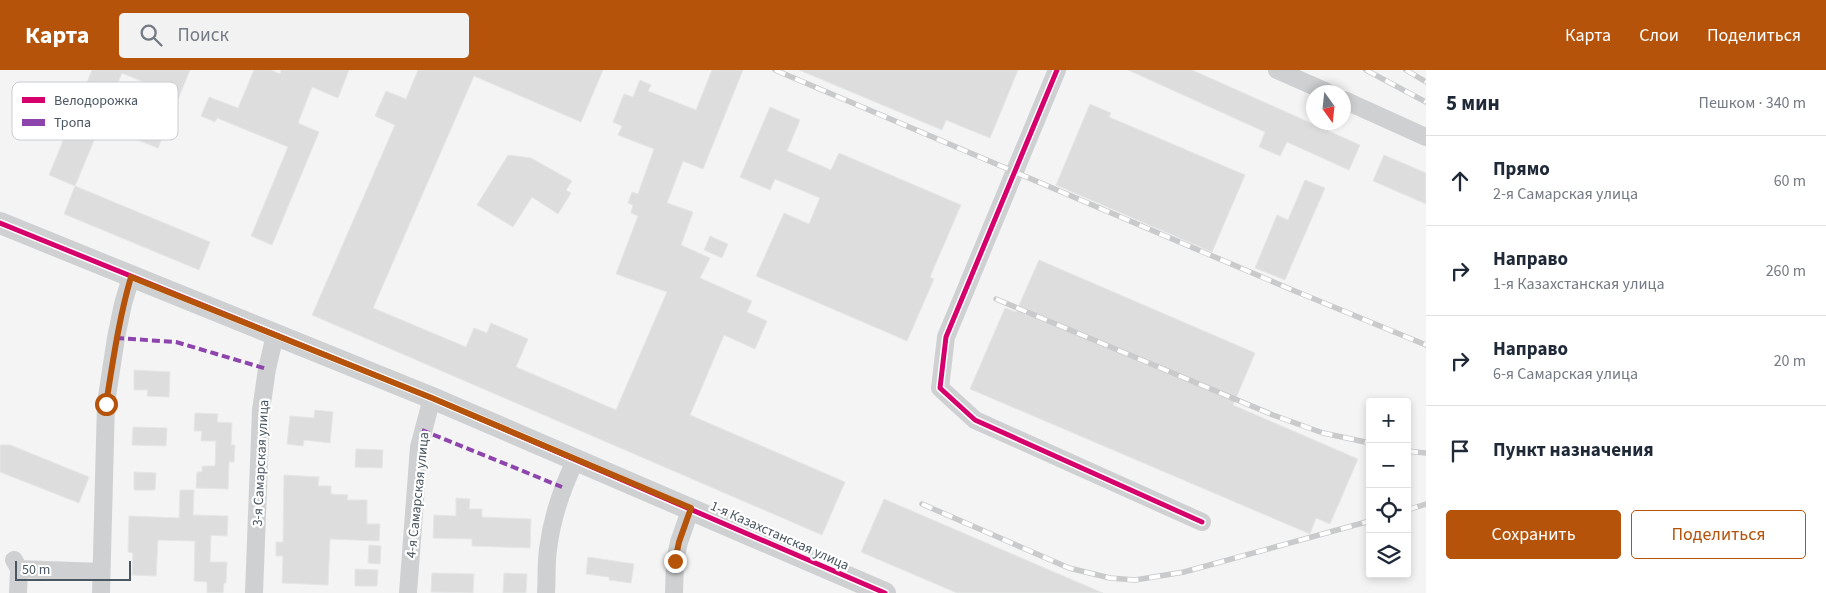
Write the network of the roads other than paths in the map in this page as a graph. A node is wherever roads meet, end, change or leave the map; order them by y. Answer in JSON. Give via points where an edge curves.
{"nodes":[{"id":1,"x":1057,"y":70,"type":"edge"},
{"id":2,"x":1276,"y":70,"type":"edge"},
{"id":3,"x":1311,"y":85,"type":"edge"},
{"id":4,"x":1351,"y":103,"type":"edge"},
{"id":5,"x":1426,"y":137,"type":"edge"},
{"id":6,"x":0,"y":223,"type":"edge"},
{"id":7,"x":131,"y":277,"type":"junction"},
{"id":8,"x":275,"y":335,"type":"junction"},
{"id":9,"x":432,"y":398,"type":"junction"},
{"id":10,"x":576,"y":459,"type":"junction"},
{"id":11,"x":691,"y":508,"type":"junction"},
{"id":12,"x":1202,"y":522,"type":"dead end"},
{"id":13,"x":101,"y":572,"type":"junction"},
{"id":14,"x":852,"y":587,"type":"edge"},
{"id":15,"x":18,"y":593,"type":"edge"},
{"id":16,"x":100,"y":593,"type":"edge"},
{"id":17,"x":254,"y":593,"type":"edge"},
{"id":18,"x":408,"y":593,"type":"edge"},
{"id":19,"x":546,"y":593,"type":"edge"},
{"id":20,"x":674,"y":593,"type":"edge"},
{"id":21,"x":885,"y":593,"type":"edge"}],
"edges":[{"from":1,"to":12,"type":"street","via":[[946,337],[940,388],[975,420]]},
{"from":2,"to":3,"type":"street"},
{"from":4,"to":5,"type":"street"},
{"from":6,"to":7,"type":"street","name":"1-я Казахстанская улица"},
{"from":7,"to":8,"type":"street","name":"1-я Казахстанская улица"},
{"from":7,"to":13,"type":"street","via":[[106,404]]},
{"from":8,"to":9,"type":"street","name":"1-я Казахстанская улица"},
{"from":8,"to":17,"type":"street","name":"3-я Самарская улица","via":[[261,410]]},
{"from":9,"to":10,"type":"street","name":"1-я Казахстанская улица"},
{"from":9,"to":18,"type":"street","name":"4-я Самарская улица","via":[[419,447]]},
{"from":10,"to":11,"type":"street","name":"1-я Казахстанская улица"},
{"from":10,"to":19,"type":"street","via":[[562,487],[554,516]]},
{"from":11,"to":14,"type":"street","name":"1-я Казахстанская улица"},
{"from":11,"to":20,"type":"street","via":[[675,561]]},
{"from":13,"to":15,"type":"street","via":[[16,564]]},
{"from":13,"to":16,"type":"street"},
{"from":14,"to":21,"type":"street","name":"1-я Казахстанская улица"}]}
